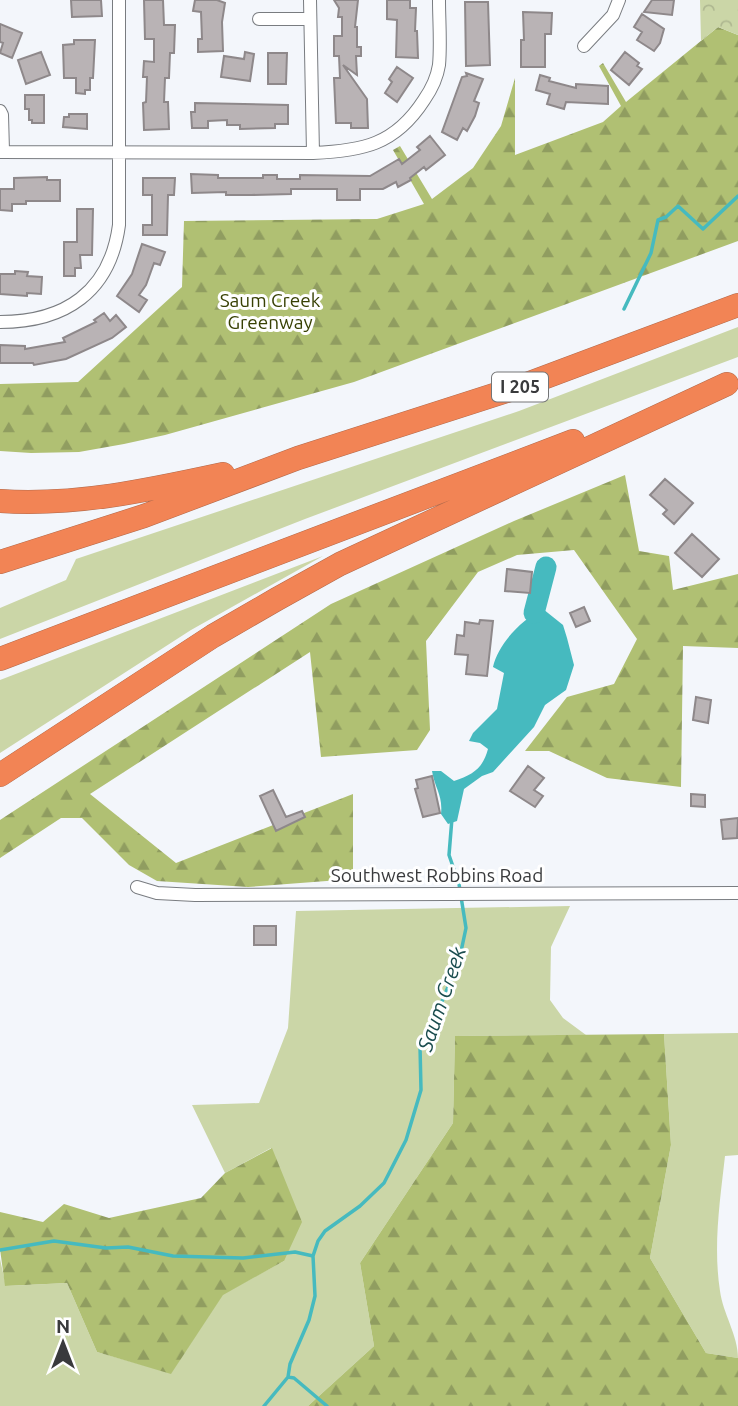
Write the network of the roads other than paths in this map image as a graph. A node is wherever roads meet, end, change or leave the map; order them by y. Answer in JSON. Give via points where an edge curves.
{"nodes":[{"id":1,"x":119,"y":0,"type":"edge"},
{"id":2,"x":310,"y":0,"type":"edge"},
{"id":3,"x":439,"y":0,"type":"edge"},
{"id":4,"x":619,"y":0,"type":"edge"},
{"id":5,"x":259,"y":19,"type":"dead end"},
{"id":6,"x":310,"y":19,"type":"junction"},
{"id":7,"x":584,"y":46,"type":"dead end"},
{"id":8,"x":0,"y":111,"type":"edge"},
{"id":9,"x":2,"y":152,"type":"edge"},
{"id":10,"x":119,"y":152,"type":"junction"},
{"id":11,"x":313,"y":153,"type":"junction"},
{"id":12,"x":738,"y":305,"type":"edge"},
{"id":13,"x":0,"y":322,"type":"edge"},
{"id":14,"x":733,"y":382,"type":"edge"},
{"id":15,"x":298,"y":458,"type":"junction"},
{"id":16,"x":0,"y":502,"type":"edge"},
{"id":17,"x":0,"y":562,"type":"edge"},
{"id":18,"x":0,"y":659,"type":"edge"},
{"id":19,"x":0,"y":775,"type":"edge"},
{"id":20,"x":137,"y":887,"type":"dead end"},
{"id":21,"x":738,"y":893,"type":"edge"}],
"edges":[{"from":1,"to":10,"type":"street"},
{"from":2,"to":6,"type":"street"},
{"from":3,"to":11,"type":"street","via":[[439,66],[415,115],[391,136],[369,147]]},
{"from":4,"to":7,"type":"street","via":[[612,15]]},
{"from":5,"to":6,"type":"street"},
{"from":6,"to":11,"type":"street"},
{"from":8,"to":9,"type":"street"},
{"from":9,"to":10,"type":"street"},
{"from":10,"to":11,"type":"street"},
{"from":10,"to":13,"type":"street","via":[[117,242],[96,284],[62,311]]},
{"from":12,"to":15,"type":"highway","number":"I 205","via":[[519,387]]},
{"from":14,"to":18,"type":"highway"},
{"from":14,"to":19,"type":"highway","via":[[340,564],[213,636]]},
{"from":15,"to":16,"type":"highway","via":[[97,499]]},
{"from":15,"to":17,"type":"highway","via":[[144,516]]},
{"from":20,"to":21,"type":"street","name":"Southwest Robbins Road","via":[[195,895]]}]}
